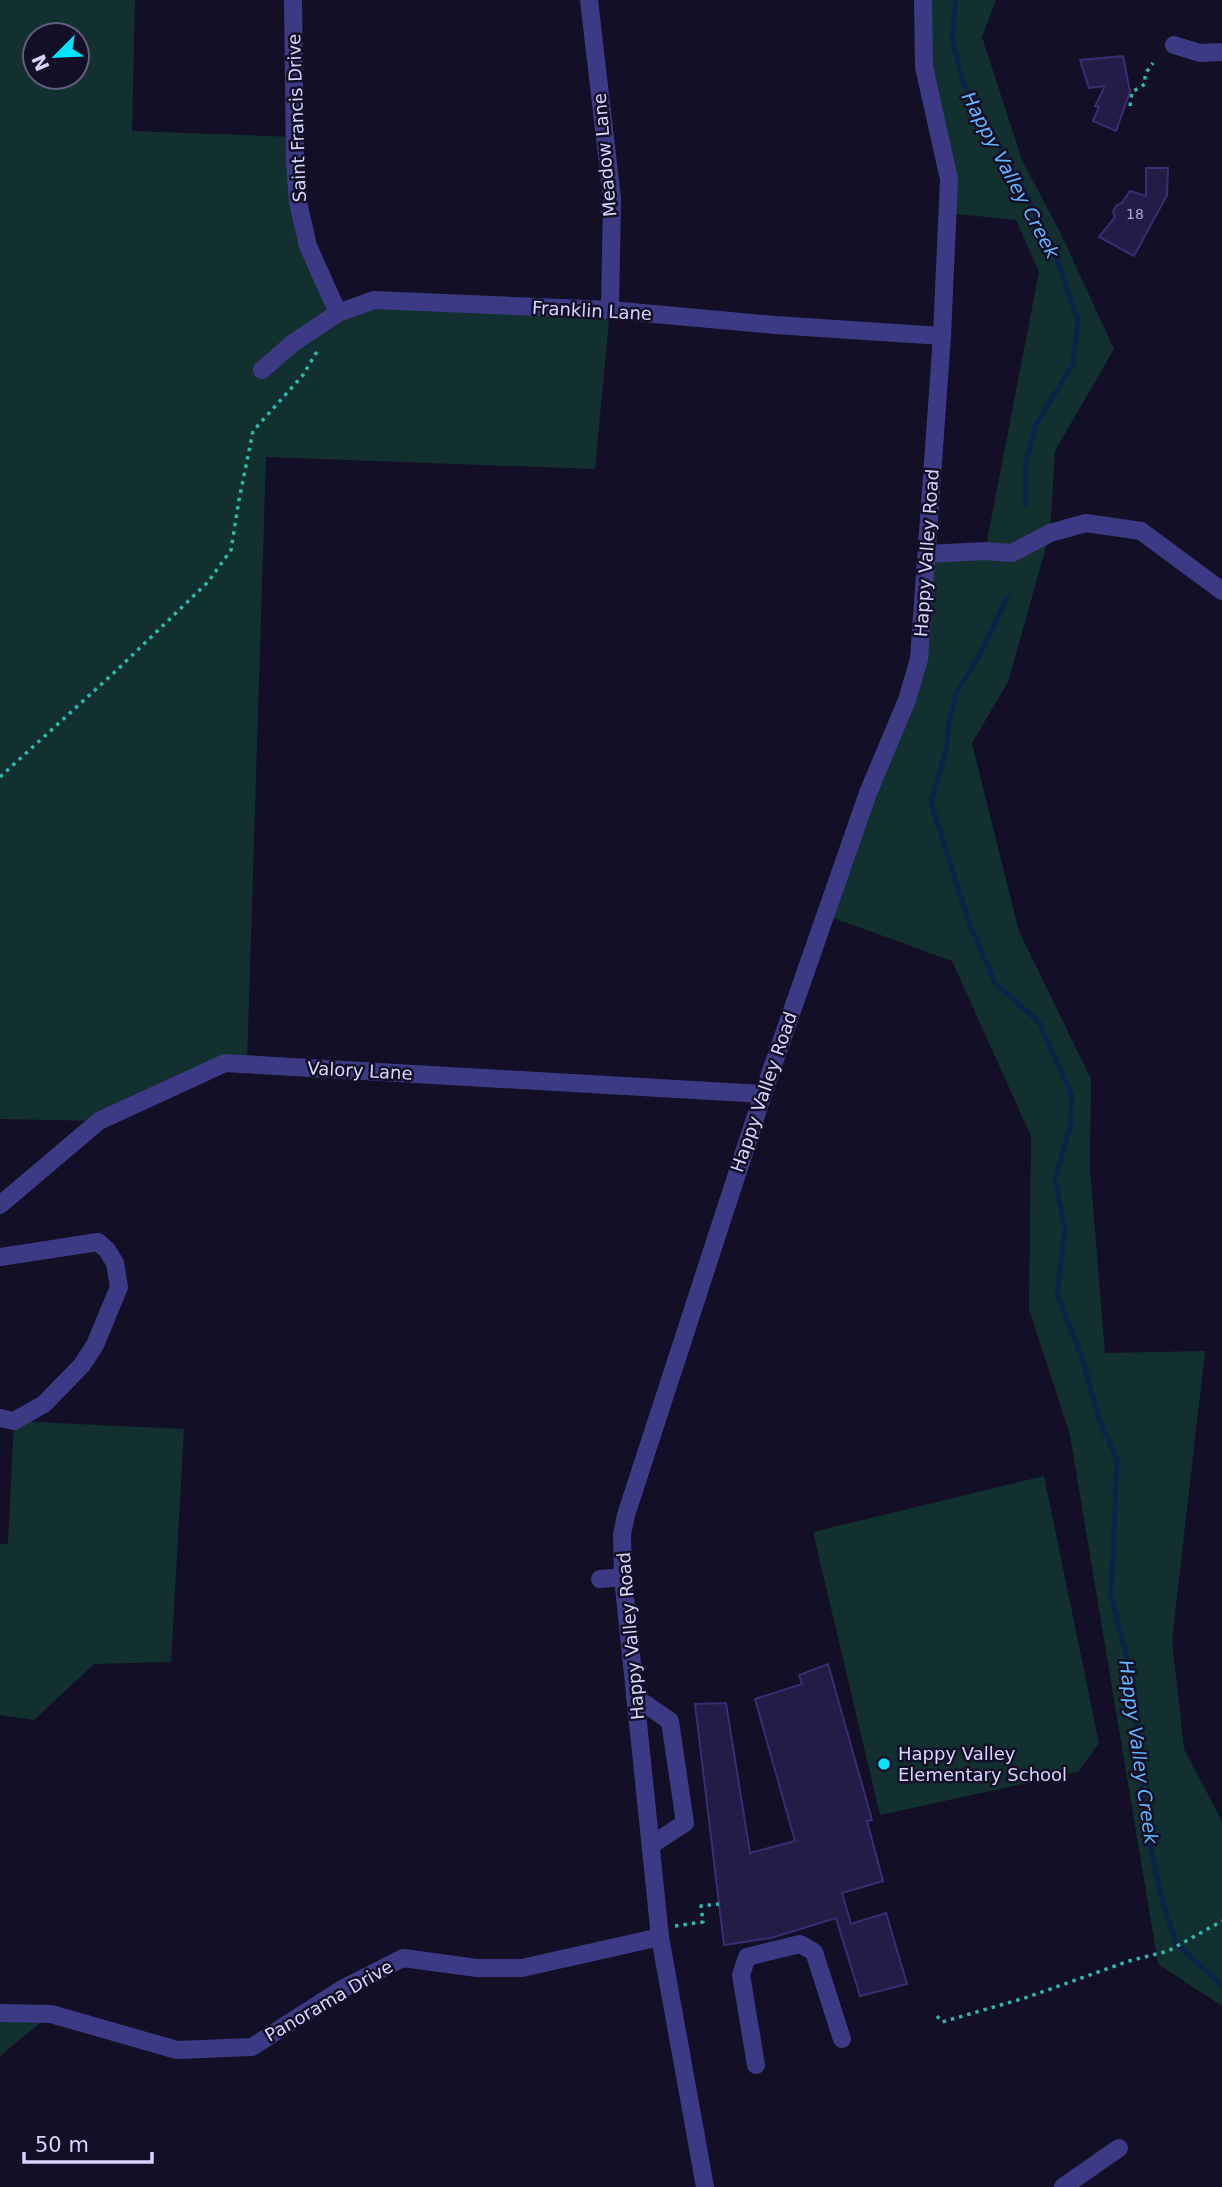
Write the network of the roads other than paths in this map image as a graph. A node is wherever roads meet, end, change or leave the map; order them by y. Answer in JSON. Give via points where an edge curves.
{"nodes":[{"id":1,"x":293,"y":0,"type":"edge"},
{"id":2,"x":589,"y":0,"type":"edge"},
{"id":3,"x":923,"y":0,"type":"edge"},
{"id":4,"x":1174,"y":45,"type":"dead end"},
{"id":5,"x":1222,"y":52,"type":"edge"},
{"id":6,"x":610,"y":310,"type":"junction"},
{"id":7,"x":338,"y":313,"type":"junction"},
{"id":8,"x":942,"y":337,"type":"junction"},
{"id":9,"x":262,"y":370,"type":"dead end"},
{"id":10,"x":927,"y":554,"type":"junction"},
{"id":11,"x":1222,"y":591,"type":"edge"},
{"id":12,"x":763,"y":1094,"type":"junction"},
{"id":13,"x":0,"y":1205,"type":"edge"},
{"id":14,"x":0,"y":1257,"type":"edge"},
{"id":15,"x":0,"y":1418,"type":"edge"},
{"id":16,"x":623,"y":1577,"type":"junction"},
{"id":17,"x":600,"y":1580,"type":"dead end"},
{"id":18,"x":635,"y":1697,"type":"junction"},
{"id":19,"x":651,"y":1845,"type":"junction"},
{"id":20,"x":660,"y":1933,"type":"junction"},
{"id":21,"x":0,"y":2013,"type":"edge"},
{"id":22,"x":842,"y":2039,"type":"dead end"},
{"id":23,"x":756,"y":2065,"type":"dead end"},
{"id":24,"x":1119,"y":2148,"type":"dead end"},
{"id":25,"x":705,"y":2187,"type":"edge"},
{"id":26,"x":1063,"y":2187,"type":"edge"}],
"edges":[{"from":1,"to":7,"type":"street","name":"Saint Francis Drive","via":[[298,202],[308,246]]},
{"from":2,"to":6,"type":"street","name":"Meadow Lane","via":[[612,198]]},
{"from":3,"to":8,"type":"street","name":"Happy Valley Road","via":[[924,67],[949,179]]},
{"from":4,"to":5,"type":"street","via":[[1200,53]]},
{"from":6,"to":7,"type":"street","name":"Franklin Lane","via":[[374,300]]},
{"from":6,"to":8,"type":"street","name":"Franklin Lane"},
{"from":7,"to":9,"type":"street","name":"Franklin Lane"},
{"from":8,"to":10,"type":"street","name":"Happy Valley Road"},
{"from":10,"to":11,"type":"street","via":[[1012,553],[1050,533],[1086,523],[1141,531]]},
{"from":10,"to":12,"type":"street","name":"Happy Valley Road","via":[[919,659],[907,700],[868,793]]},
{"from":12,"to":13,"type":"street","name":"Valory Lane","via":[[225,1063],[99,1121]]},
{"from":12,"to":16,"type":"street","name":"Happy Valley Road","via":[[626,1515]]},
{"from":14,"to":15,"type":"street","via":[[98,1242],[115,1263],[119,1287],[82,1365],[44,1404],[14,1421]]},
{"from":16,"to":17,"type":"street"},
{"from":16,"to":18,"type":"street","name":"Happy Valley Road"},
{"from":18,"to":19,"type":"street","name":"Happy Valley Road"},
{"from":18,"to":19,"type":"street","via":[[670,1721],[685,1823]]},
{"from":19,"to":20,"type":"street","name":"Happy Valley Road"},
{"from":20,"to":21,"type":"street","name":"Panorama Drive","via":[[522,1968],[477,1968],[404,1958],[342,1989],[252,2047],[177,2050],[51,2014]]},
{"from":20,"to":25,"type":"street","name":"Happy Valley Road"},
{"from":22,"to":23,"type":"street","via":[[814,1952],[800,1944],[747,1957],[741,1975]]},
{"from":24,"to":26,"type":"street"}]}
